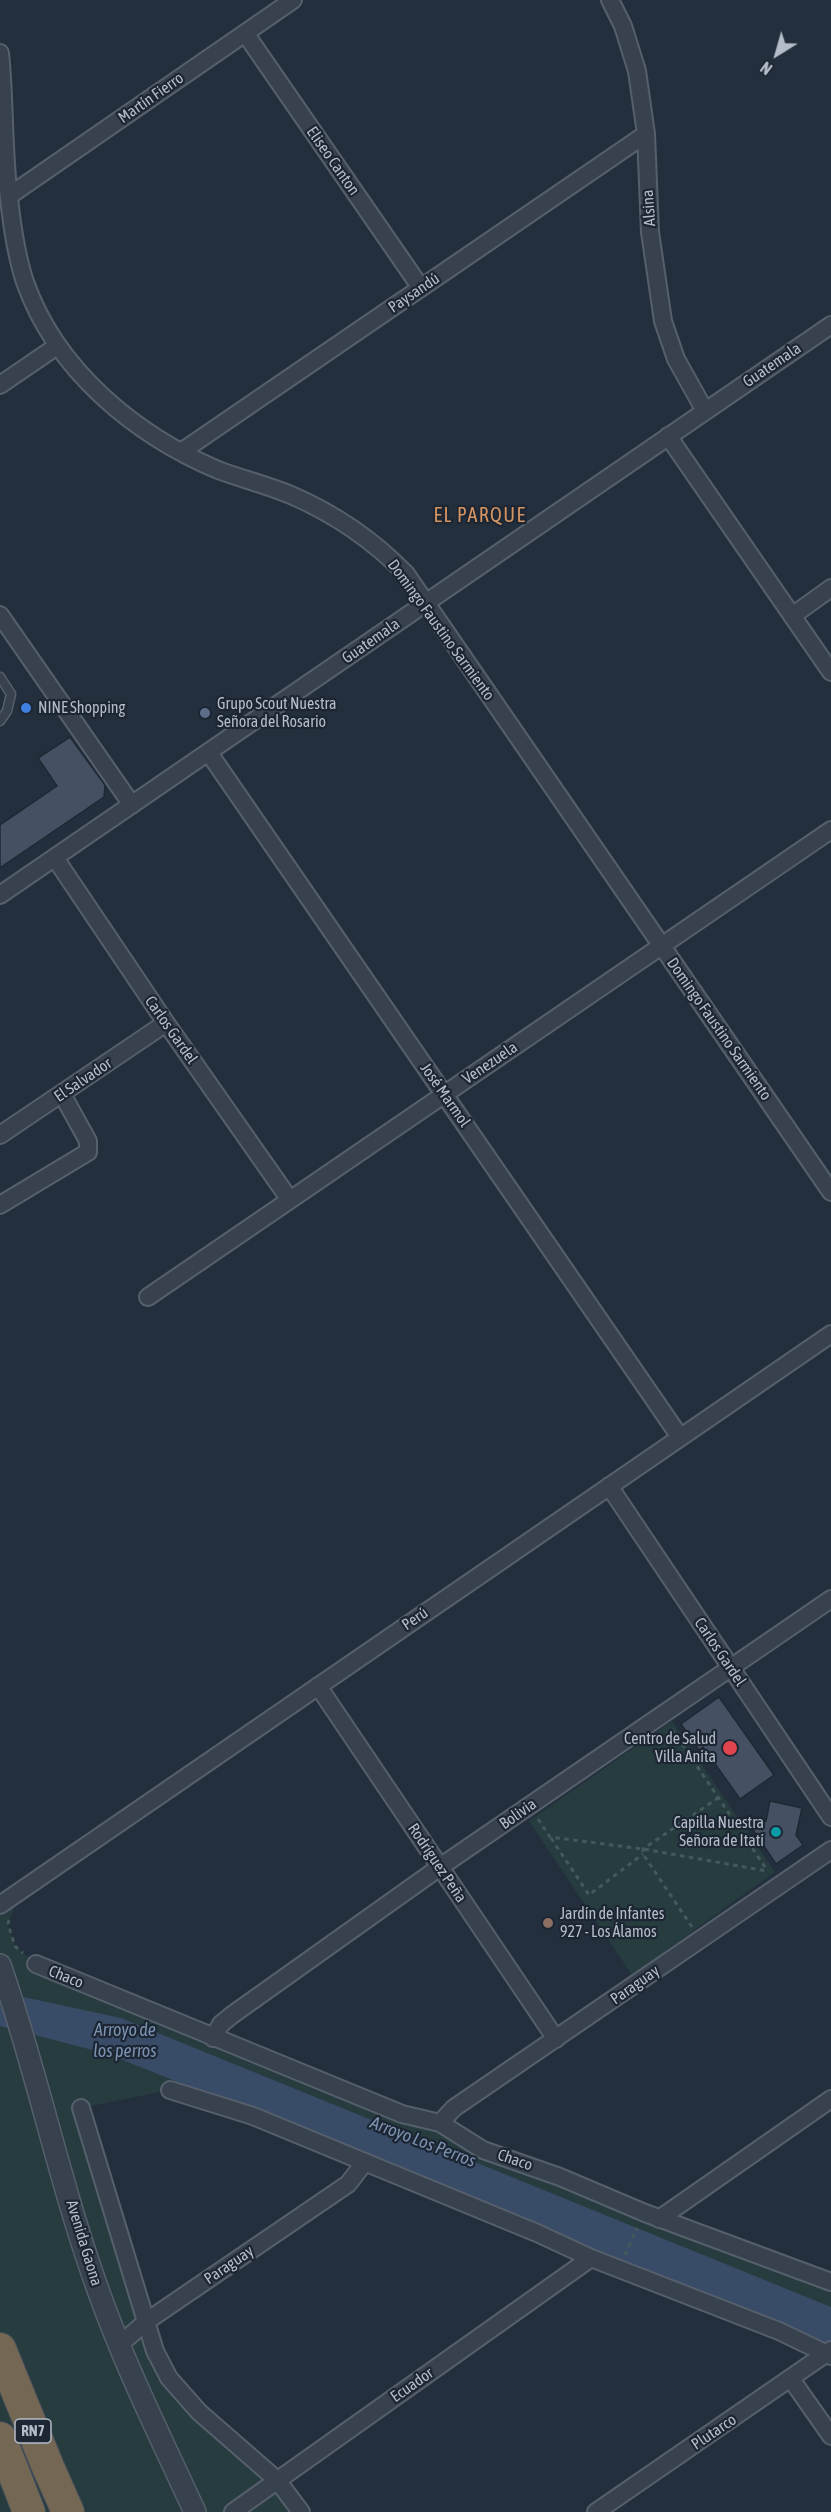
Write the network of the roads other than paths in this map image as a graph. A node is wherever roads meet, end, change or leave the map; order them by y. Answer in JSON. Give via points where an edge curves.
{"nodes":[{"id":1,"x":293,"y":0,"type":"edge"},
{"id":2,"x":610,"y":0,"type":"edge"},
{"id":3,"x":245,"y":33,"type":"junction"},
{"id":4,"x":0,"y":53,"type":"edge"},
{"id":5,"x":646,"y":134,"type":"junction"},
{"id":6,"x":9,"y":196,"type":"junction"},
{"id":7,"x":421,"y":288,"type":"junction"},
{"id":8,"x":831,"y":325,"type":"edge"},
{"id":9,"x":57,"y":346,"type":"junction"},
{"id":10,"x":0,"y":385,"type":"edge"},
{"id":11,"x":705,"y":411,"type":"junction"},
{"id":12,"x":668,"y":436,"type":"junction"},
{"id":13,"x":181,"y":452,"type":"junction"},
{"id":14,"x":831,"y":588,"type":"edge"},
{"id":15,"x":426,"y":603,"type":"junction"},
{"id":16,"x":0,"y":615,"type":"edge"},
{"id":17,"x":792,"y":616,"type":"junction"},
{"id":18,"x":831,"y":672,"type":"edge"},
{"id":19,"x":0,"y":676,"type":"edge"},
{"id":20,"x":0,"y":721,"type":"edge"},
{"id":21,"x":209,"y":753,"type":"junction"},
{"id":22,"x":132,"y":805,"type":"junction"},
{"id":23,"x":831,"y":830,"type":"edge"},
{"id":24,"x":55,"y":858,"type":"junction"},
{"id":25,"x":0,"y":895,"type":"edge"},
{"id":26,"x":662,"y":946,"type":"junction"},
{"id":27,"x":166,"y":1023,"type":"junction"},
{"id":28,"x":62,"y":1094,"type":"junction"},
{"id":29,"x":444,"y":1094,"type":"junction"},
{"id":30,"x":0,"y":1135,"type":"edge"},
{"id":31,"x":831,"y":1192,"type":"edge"},
{"id":32,"x":290,"y":1200,"type":"junction"},
{"id":33,"x":0,"y":1205,"type":"edge"},
{"id":34,"x":148,"y":1297,"type":"dead end"},
{"id":35,"x":831,"y":1334,"type":"edge"},
{"id":36,"x":681,"y":1437,"type":"junction"},
{"id":37,"x":609,"y":1486,"type":"junction"},
{"id":38,"x":831,"y":1599,"type":"edge"},
{"id":39,"x":731,"y":1667,"type":"junction"},
{"id":40,"x":318,"y":1686,"type":"junction"},
{"id":41,"x":831,"y":1817,"type":"edge"},
{"id":42,"x":831,"y":1850,"type":"edge"},
{"id":43,"x":440,"y":1867,"type":"junction"},
{"id":44,"x":0,"y":1905,"type":"edge"},
{"id":45,"x":36,"y":1964,"type":"road end"},
{"id":46,"x":0,"y":1965,"type":"edge"},
{"id":47,"x":213,"y":2038,"type":"junction"},
{"id":48,"x":556,"y":2039,"type":"junction"},
{"id":49,"x":170,"y":2090,"type":"dead end"},
{"id":50,"x":831,"y":2099,"type":"edge"},
{"id":51,"x":81,"y":2108,"type":"dead end"},
{"id":52,"x":440,"y":2123,"type":"junction"},
{"id":53,"x":366,"y":2162,"type":"junction"},
{"id":54,"x":659,"y":2219,"type":"junction"},
{"id":55,"x":591,"y":2258,"type":"junction"},
{"id":56,"x":831,"y":2282,"type":"edge"},
{"id":57,"x":147,"y":2321,"type":"junction"},
{"id":58,"x":119,"y":2345,"type":"junction"},
{"id":59,"x":0,"y":2349,"type":"edge"},
{"id":60,"x":829,"y":2353,"type":"edge"},
{"id":61,"x":791,"y":2379,"type":"junction"},
{"id":62,"x":831,"y":2436,"type":"edge"},
{"id":63,"x":0,"y":2438,"type":"edge"},
{"id":64,"x":277,"y":2480,"type":"junction"},
{"id":65,"x":29,"y":2512,"type":"edge"},
{"id":66,"x":69,"y":2512,"type":"edge"},
{"id":67,"x":195,"y":2512,"type":"edge"},
{"id":68,"x":233,"y":2512,"type":"edge"},
{"id":69,"x":301,"y":2512,"type":"edge"},
{"id":70,"x":596,"y":2512,"type":"edge"}],
"edges":[{"from":1,"to":3,"type":"street","name":"Martín Fierro"},
{"from":2,"to":5,"type":"street","name":"Alsina","via":[[637,71]]},
{"from":3,"to":6,"type":"street","name":"Martín Fierro"},
{"from":3,"to":7,"type":"street","name":"Eliseo Canton"},
{"from":4,"to":6,"type":"street","name":"Domingo Faustino Sarmiento"},
{"from":5,"to":7,"type":"street","name":"Paysandú"},
{"from":5,"to":11,"type":"street","name":"Alsina","via":[[650,232],[663,321],[676,359]]},
{"from":6,"to":9,"type":"street","name":"Domingo Faustino Sarmiento","via":[[26,282]]},
{"from":7,"to":13,"type":"street","name":"Paysandú"},
{"from":8,"to":11,"type":"street","name":"Guatemala"},
{"from":9,"to":10,"type":"street"},
{"from":9,"to":13,"type":"street","name":"Domingo Faustino Sarmiento","via":[[116,410]]},
{"from":11,"to":12,"type":"street","name":"Guatemala"},
{"from":12,"to":15,"type":"street","name":"Guatemala"},
{"from":12,"to":17,"type":"street"},
{"from":13,"to":15,"type":"street","name":"Domingo Faustino Sarmiento","via":[[291,495],[358,532],[406,574]]},
{"from":14,"to":17,"type":"street"},
{"from":15,"to":21,"type":"street","name":"Guatemala"},
{"from":15,"to":26,"type":"street","name":"Domingo Faustino Sarmiento"},
{"from":16,"to":22,"type":"street"},
{"from":17,"to":18,"type":"street"},
{"from":19,"to":20,"type":"lane","via":[[11,694]]},
{"from":21,"to":22,"type":"street","name":"Guatemala"},
{"from":21,"to":29,"type":"street","name":"José Marmol"},
{"from":22,"to":24,"type":"street","name":"Guatemala"},
{"from":23,"to":26,"type":"street","name":"Venezuela"},
{"from":24,"to":25,"type":"street","name":"Guatemala"},
{"from":24,"to":27,"type":"street","name":"Carlos Gardel"},
{"from":26,"to":29,"type":"street","name":"Venezuela"},
{"from":26,"to":31,"type":"street","name":"Domingo Faustino Sarmiento"},
{"from":27,"to":28,"type":"street","name":"El Salvador"},
{"from":27,"to":32,"type":"street","name":"Carlos Gardel"},
{"from":28,"to":30,"type":"street","name":"El Salvador"},
{"from":28,"to":33,"type":"street","via":[[88,1141],[88,1152]]},
{"from":29,"to":32,"type":"street","name":"Venezuela"},
{"from":29,"to":36,"type":"street","name":"José Marmol"},
{"from":32,"to":34,"type":"street","name":"Venezuela"},
{"from":35,"to":36,"type":"street","name":"Perú"},
{"from":36,"to":37,"type":"street","name":"Perú"},
{"from":37,"to":39,"type":"street","name":"Carlos Gardel"},
{"from":37,"to":40,"type":"street","name":"Perú"},
{"from":38,"to":39,"type":"street","name":"Bolivia"},
{"from":39,"to":41,"type":"street","name":"Carlos Gardel"},
{"from":39,"to":43,"type":"street","name":"Bolivia"},
{"from":40,"to":43,"type":"street","name":"Rodríguez Peña"},
{"from":40,"to":44,"type":"street","name":"Perú"},
{"from":42,"to":48,"type":"street","name":"Paraguay"},
{"from":43,"to":47,"type":"street","name":"Bolivia","via":[[231,2015]]},
{"from":43,"to":48,"type":"street","name":"Rodríguez Peña"},
{"from":45,"to":47,"type":"street","name":"Chaco"},
{"from":46,"to":58,"type":"street","name":"Avenida Gaona","via":[[24,2033],[96,2286]]},
{"from":47,"to":52,"type":"street","name":"Chaco","via":[[402,2114]]},
{"from":48,"to":52,"type":"street","name":"Paraguay","via":[[454,2108]]},
{"from":49,"to":53,"type":"street","via":[[253,2116]]},
{"from":50,"to":54,"type":"street"},
{"from":51,"to":57,"type":"street"},
{"from":52,"to":54,"type":"street","name":"Chaco","via":[[483,2150]]},
{"from":53,"to":55,"type":"street"},
{"from":53,"to":57,"type":"street","name":"Paraguay","via":[[348,2184]]},
{"from":54,"to":56,"type":"street","name":"Chaco"},
{"from":55,"to":60,"type":"street"},
{"from":55,"to":64,"type":"street","name":"Ecuador"},
{"from":57,"to":58,"type":"street","name":"Paraguay"},
{"from":57,"to":64,"type":"street","via":[[155,2351],[169,2378],[199,2412]]},
{"from":58,"to":67,"type":"street","name":"Avenida Gaona"},
{"from":59,"to":66,"type":"highway","number":"RN7"},
{"from":60,"to":61,"type":"street","name":"Plutarco"},
{"from":61,"to":62,"type":"street"},
{"from":61,"to":70,"type":"street","name":"Plutarco"},
{"from":63,"to":65,"type":"highway","number":"RN7"},
{"from":64,"to":68,"type":"street","name":"Ecuador"},
{"from":64,"to":69,"type":"street"}]}
